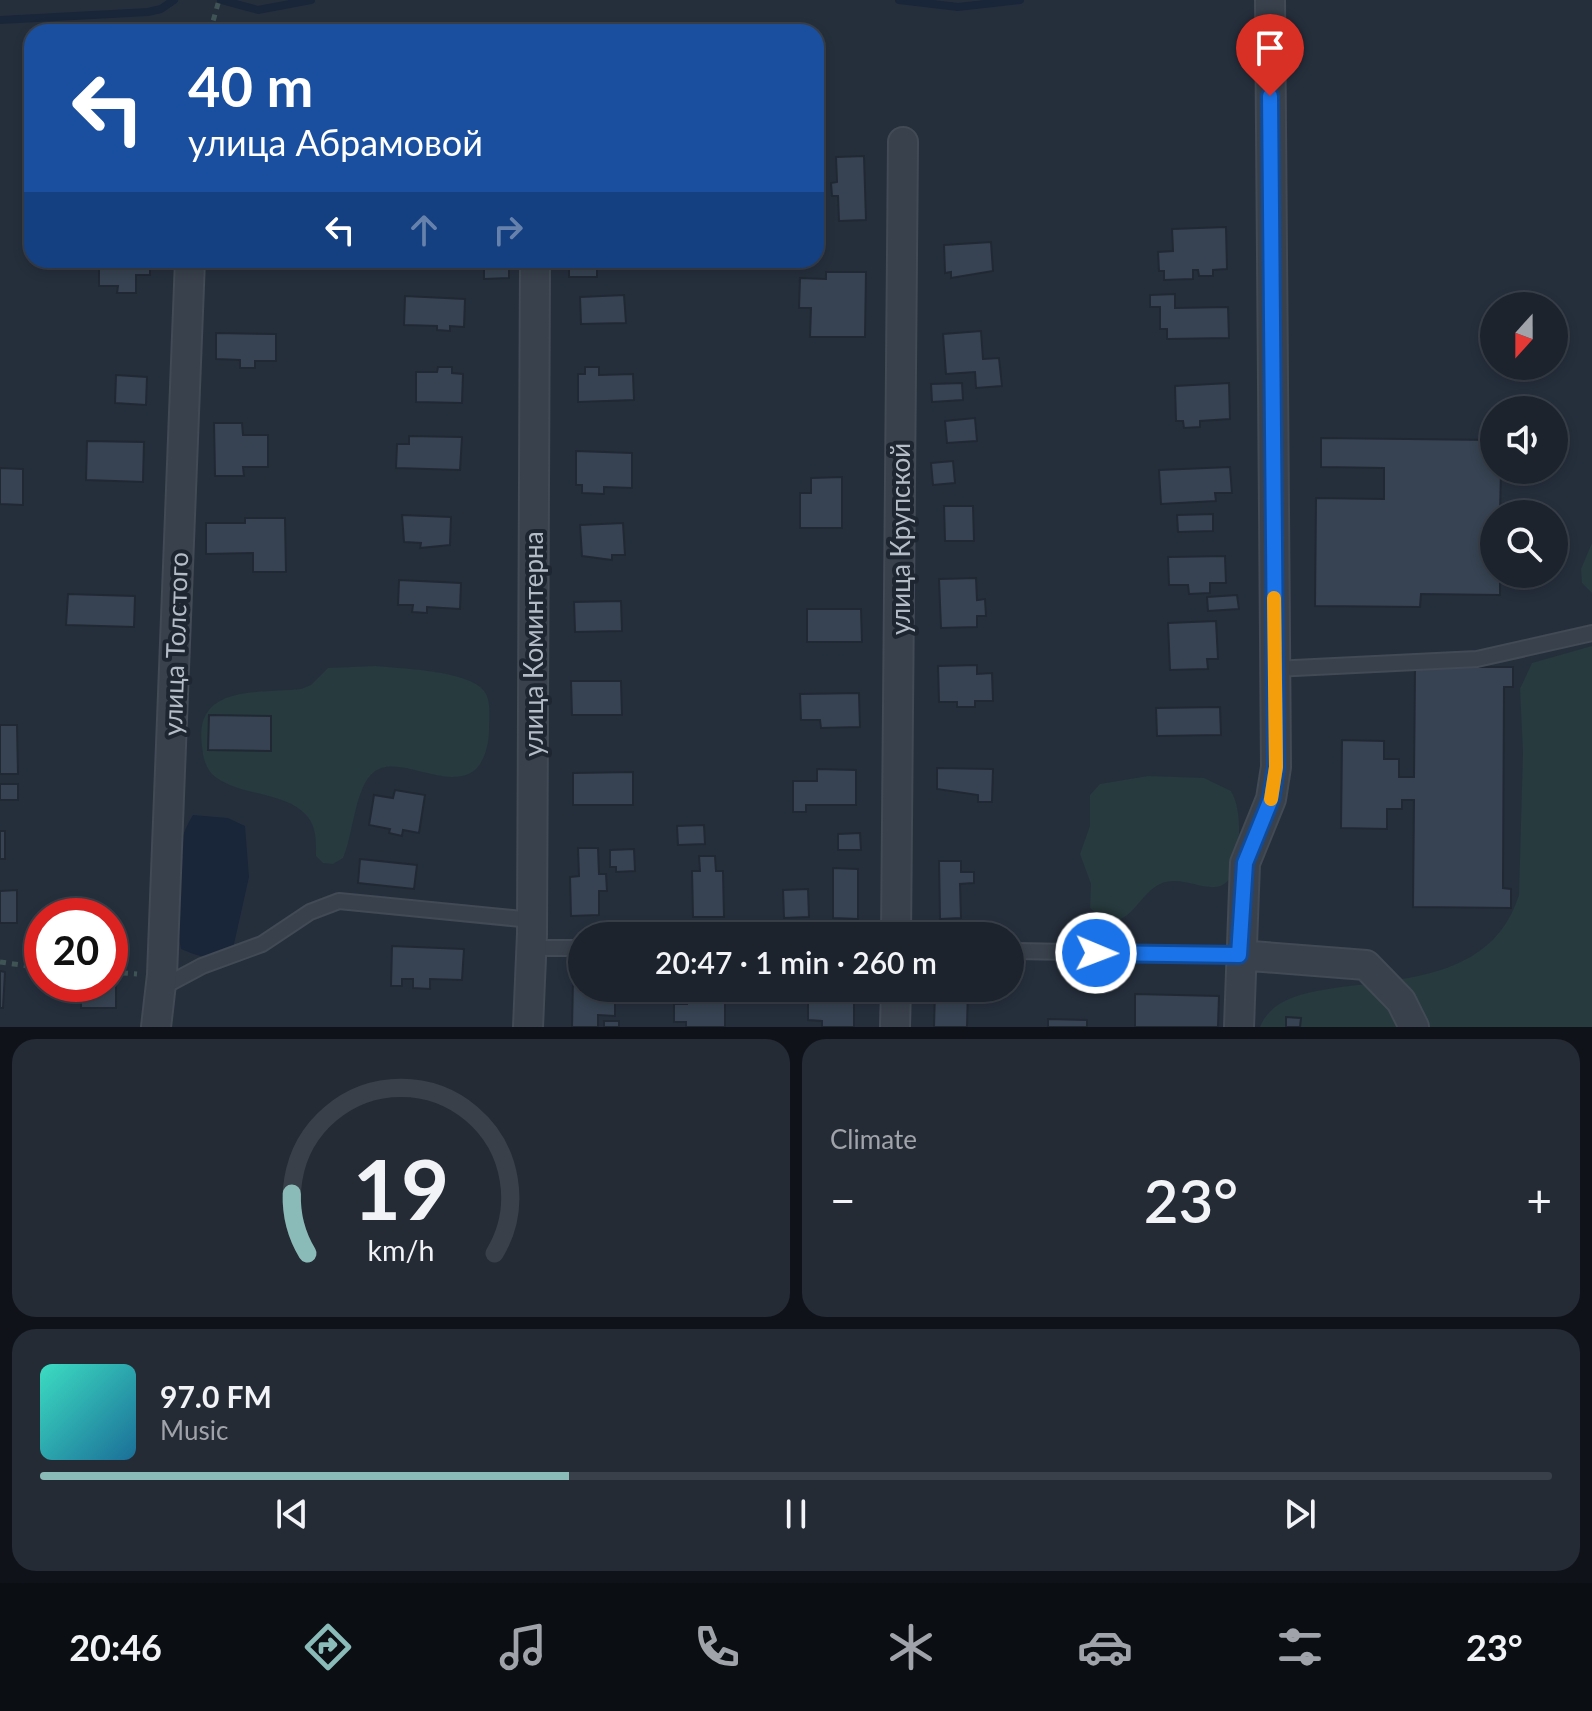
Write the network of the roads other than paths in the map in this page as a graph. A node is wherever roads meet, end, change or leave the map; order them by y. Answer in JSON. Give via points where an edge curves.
{"nodes":[{"id":1,"x":1270,"y":0,"type":"edge"},
{"id":2,"x":903,"y":142,"type":"dead end"},
{"id":3,"x":190,"y":268,"type":"edge"},
{"id":4,"x":535,"y":268,"type":"edge"},
{"id":5,"x":1592,"y":633,"type":"edge"},
{"id":6,"x":1274,"y":669,"type":"junction"},
{"id":7,"x":532,"y":920,"type":"junction"},
{"id":8,"x":896,"y":922,"type":"edge"},
{"id":9,"x":530,"y":948,"type":"junction"},
{"id":10,"x":568,"y":948,"type":"edge"},
{"id":11,"x":1024,"y":951,"type":"edge"},
{"id":12,"x":1239,"y":955,"type":"junction"},
{"id":13,"x":159,"y":989,"type":"junction"},
{"id":14,"x":896,"y":1002,"type":"edge"},
{"id":15,"x":156,"y":1027,"type":"edge"},
{"id":16,"x":528,"y":1027,"type":"edge"},
{"id":17,"x":895,"y":1027,"type":"edge"},
{"id":18,"x":1239,"y":1027,"type":"edge"},
{"id":19,"x":1414,"y":1027,"type":"edge"}],
"edges":[{"from":1,"to":6,"type":"street"},
{"from":2,"to":8,"type":"street","name":"улица Крупской"},
{"from":3,"to":13,"type":"street","name":"улица Толстого"},
{"from":4,"to":7,"type":"street","name":"улица Коминтерна"},
{"from":5,"to":6,"type":"lane","via":[[1477,659]]},
{"from":6,"to":12,"type":"street","via":[[1276,767],[1271,799],[1245,863]]},
{"from":7,"to":9,"type":"street","name":"улица Коминтерна"},
{"from":7,"to":13,"type":"lane","via":[[339,901],[310,912],[262,944]]},
{"from":9,"to":10,"type":"lane"},
{"from":9,"to":16,"type":"street","name":"улица Коминтерна"},
{"from":11,"to":12,"type":"lane"},
{"from":12,"to":18,"type":"street"},
{"from":12,"to":19,"type":"street","via":[[1366,965],[1401,1001]]},
{"from":13,"to":15,"type":"street","name":"улица Толстого"},
{"from":14,"to":17,"type":"street"}]}
